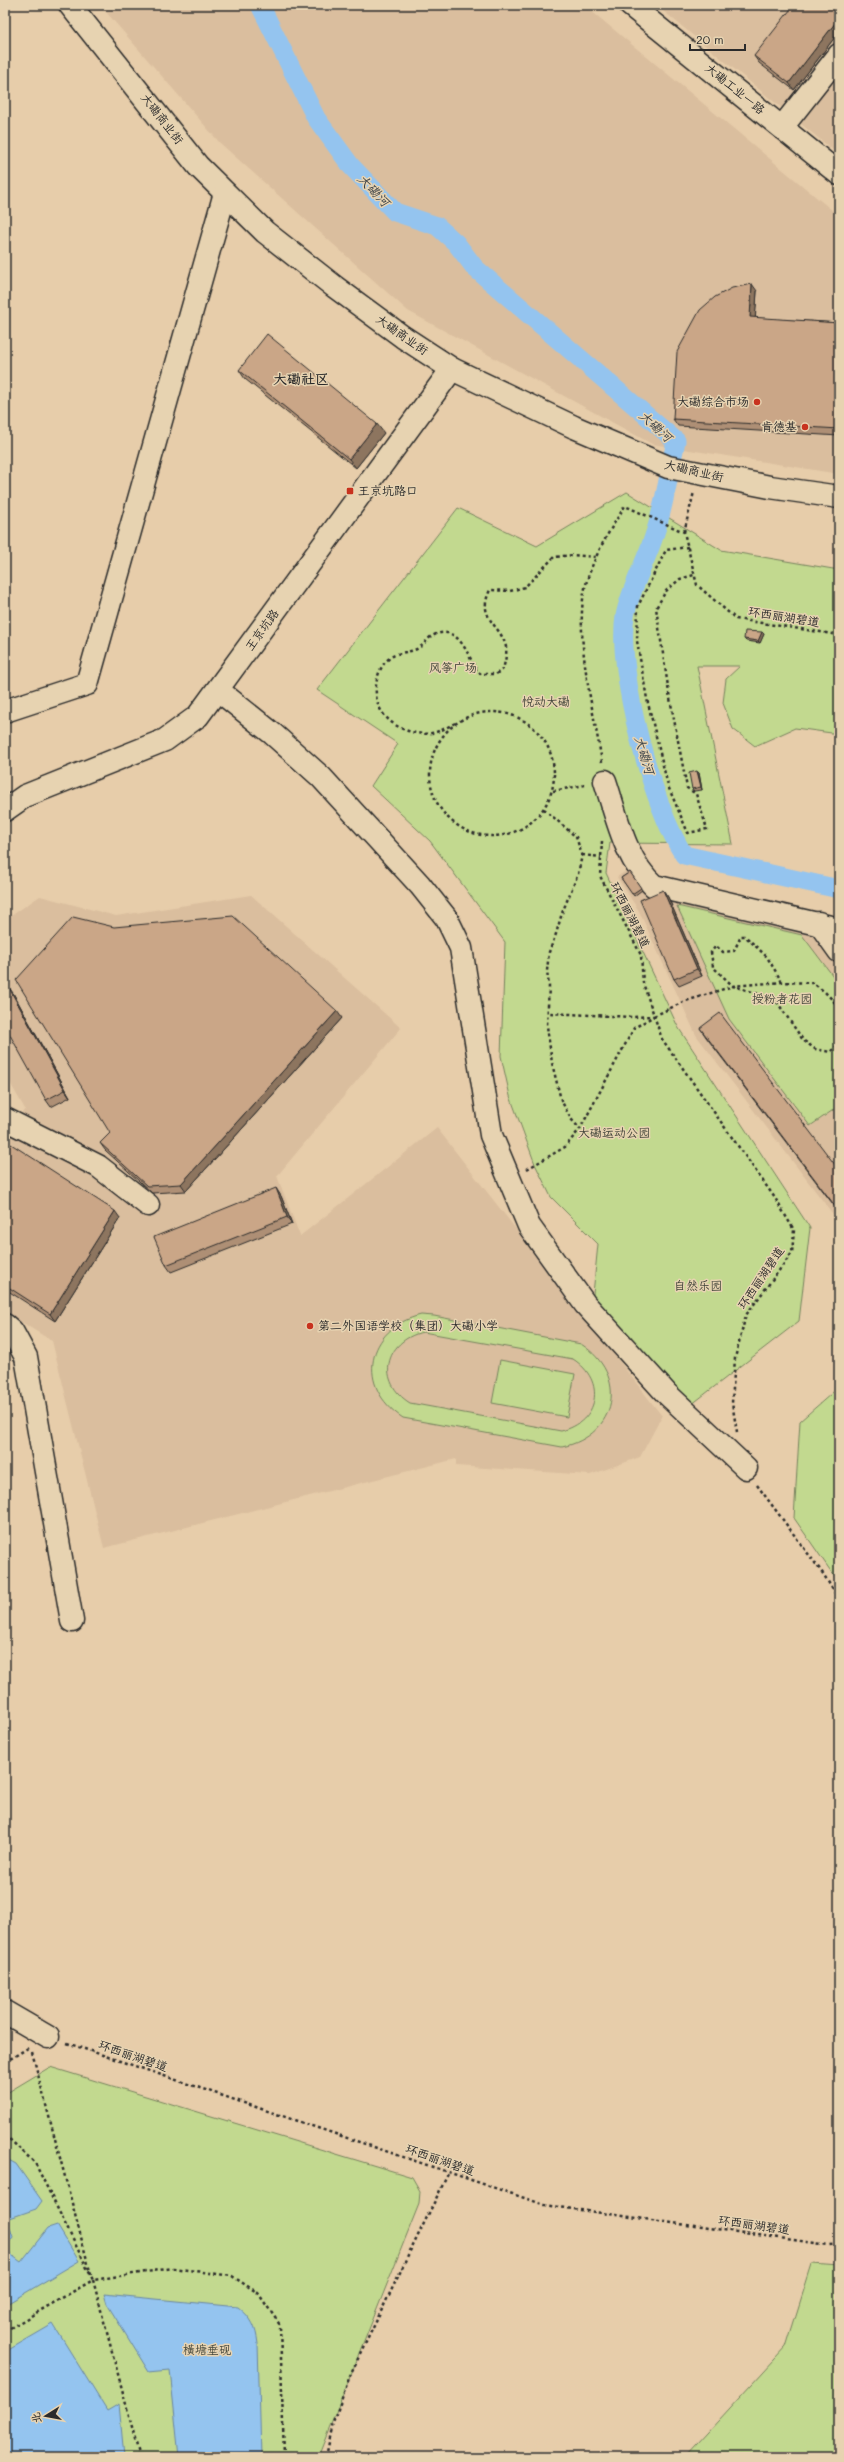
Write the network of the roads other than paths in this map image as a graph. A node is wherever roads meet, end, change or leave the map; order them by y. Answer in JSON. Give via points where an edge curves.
{"nodes":[{"id":1,"x":70,"y":5,"type":"edge"},
{"id":2,"x":630,"y":5,"type":"edge"},
{"id":3,"x":839,"y":55,"type":"edge"},
{"id":4,"x":783,"y":126,"type":"junction"},
{"id":5,"x":839,"y":174,"type":"edge"},
{"id":6,"x":225,"y":193,"type":"junction"},
{"id":7,"x":452,"y":369,"type":"junction"},
{"id":8,"x":839,"y":497,"type":"edge"},
{"id":9,"x":218,"y":690,"type":"junction"},
{"id":10,"x":5,"y":711,"type":"edge"},
{"id":11,"x":605,"y":781,"type":"road end"},
{"id":12,"x":5,"y":810,"type":"edge"},
{"id":13,"x":829,"y":926,"type":"edge"},
{"id":14,"x":839,"y":951,"type":"edge"},
{"id":15,"x":5,"y":1119,"type":"edge"},
{"id":16,"x":148,"y":1205,"type":"dead end"},
{"id":17,"x":5,"y":1325,"type":"edge"},
{"id":18,"x":746,"y":1468,"type":"road end"},
{"id":19,"x":72,"y":1621,"type":"dead end"},
{"id":20,"x":5,"y":2012,"type":"edge"},
{"id":21,"x":39,"y":2042,"type":"road end"}],
"edges":[{"from":1,"to":6,"type":"street","name":"大磡商业街","via":[[198,166]]},
{"from":2,"to":4,"type":"street","name":"大磡工业一路"},
{"from":3,"to":4,"type":"street"},
{"from":4,"to":5,"type":"street","name":"大磡工业一路"},
{"from":6,"to":7,"type":"street","name":"大磡商业街","via":[[265,232],[329,283]]},
{"from":6,"to":10,"type":"street","via":[[87,684]]},
{"from":7,"to":8,"type":"street","name":"大磡商业街","via":[[574,427],[668,467]]},
{"from":7,"to":9,"type":"street","name":"王京坑路"},
{"from":9,"to":12,"type":"street","name":"王京坑路","via":[[198,716],[164,740],[25,796]]},
{"from":9,"to":18,"type":"street","via":[[274,734],[321,777],[420,885],[447,919],[461,948],[491,1135],[529,1226],[584,1304],[666,1393]]},
{"from":11,"to":13,"type":"street","via":[[634,864],[654,886]]},
{"from":13,"to":14,"type":"street"},
{"from":15,"to":16,"type":"street","via":[[98,1166]]},
{"from":17,"to":19,"type":"street","via":[[12,1331],[26,1357]]},
{"from":20,"to":21,"type":"street"}]}
